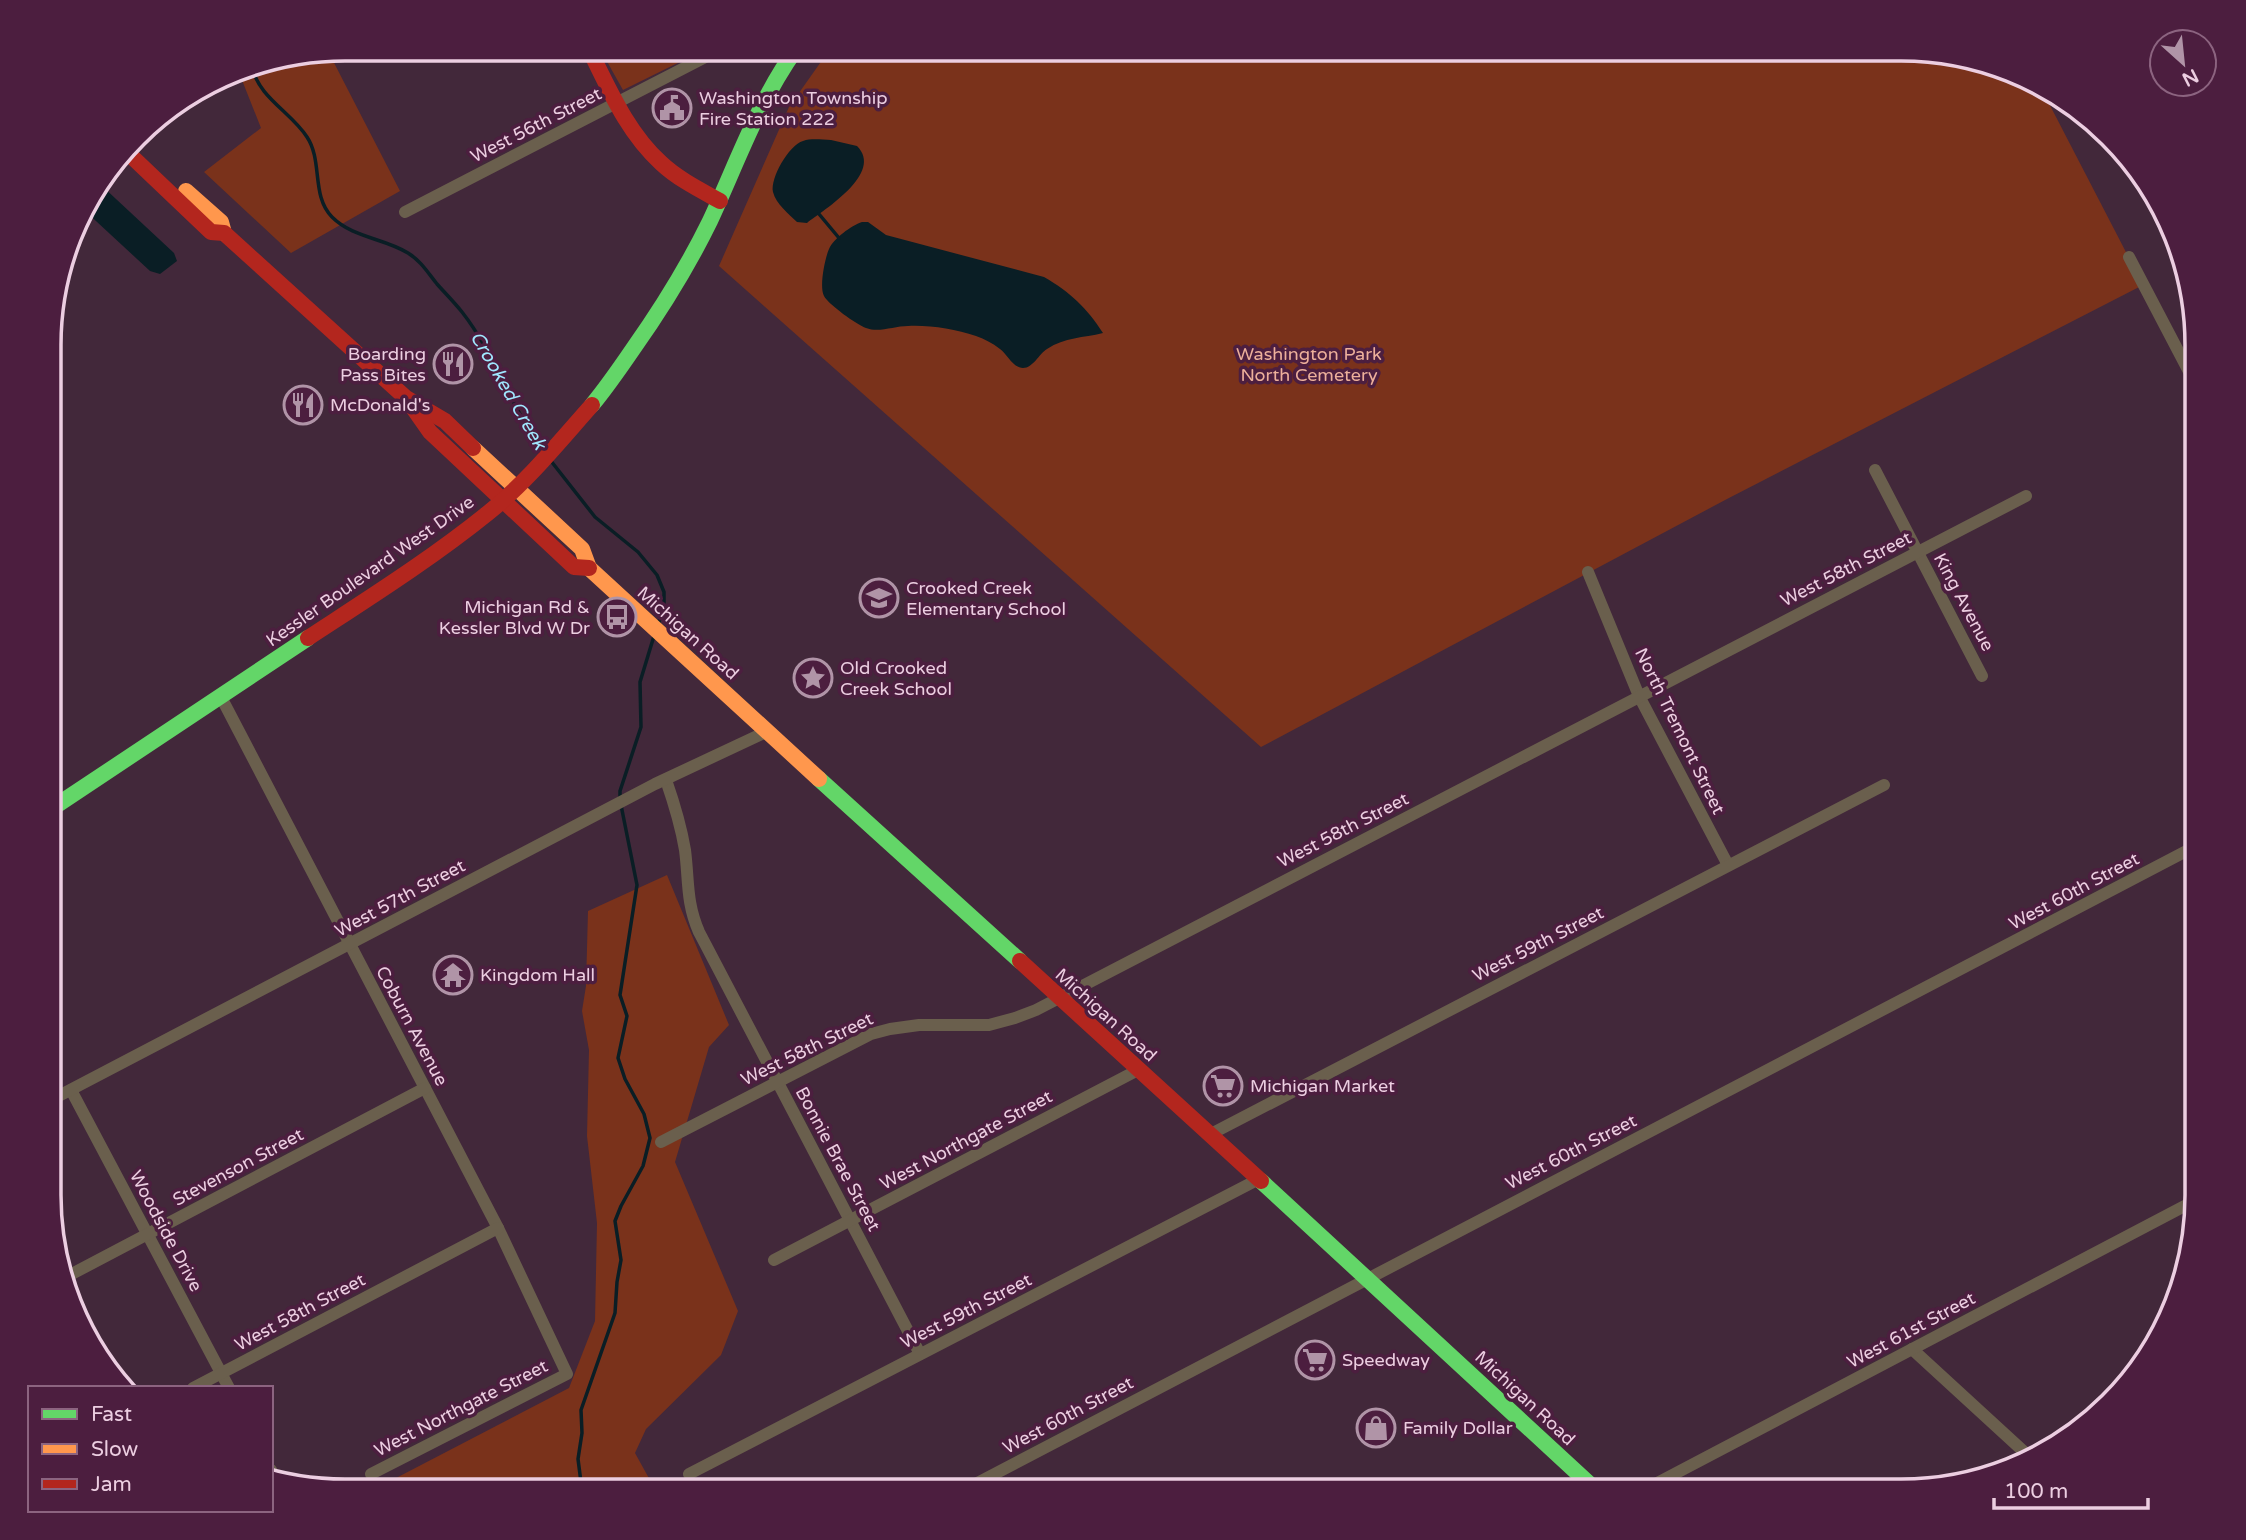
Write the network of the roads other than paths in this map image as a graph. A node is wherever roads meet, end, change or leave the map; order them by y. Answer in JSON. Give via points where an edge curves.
{"nodes":[{"id":1,"x":595,"y":61,"type":"edge"},
{"id":2,"x":698,"y":61,"type":"edge"},
{"id":3,"x":787,"y":61,"type":"edge"},
{"id":4,"x":617,"y":103,"type":"junction"},
{"id":5,"x":139,"y":150,"type":"edge"},
{"id":6,"x":133,"y":157,"type":"edge"},
{"id":7,"x":720,"y":201,"type":"junction"},
{"id":8,"x":405,"y":212,"type":"dead end"},
{"id":9,"x":224,"y":233,"type":"junction"},
{"id":10,"x":2129,"y":257,"type":"dead end"},
{"id":11,"x":2185,"y":364,"type":"edge"},
{"id":12,"x":406,"y":398,"type":"junction"},
{"id":13,"x":1875,"y":470,"type":"dead end"},
{"id":14,"x":515,"y":489,"type":"junction"},
{"id":15,"x":2026,"y":496,"type":"dead end"},
{"id":16,"x":502,"y":502,"type":"junction"},
{"id":17,"x":1917,"y":551,"type":"junction"},
{"id":18,"x":589,"y":568,"type":"junction"},
{"id":19,"x":1588,"y":572,"type":"dead end"},
{"id":20,"x":1983,"y":676,"type":"dead end"},
{"id":21,"x":221,"y":696,"type":"junction"},
{"id":22,"x":1639,"y":696,"type":"junction"},
{"id":23,"x":768,"y":731,"type":"junction"},
{"id":24,"x":660,"y":782,"type":"junction"},
{"id":25,"x":1884,"y":785,"type":"dead end"},
{"id":26,"x":61,"y":802,"type":"edge"},
{"id":27,"x":2185,"y":852,"type":"edge"},
{"id":28,"x":1728,"y":865,"type":"junction"},
{"id":29,"x":351,"y":944,"type":"junction"},
{"id":30,"x":1058,"y":998,"type":"junction"},
{"id":31,"x":1138,"y":1070,"type":"junction"},
{"id":32,"x":777,"y":1082,"type":"junction"},
{"id":33,"x":425,"y":1088,"type":"junction"},
{"id":34,"x":71,"y":1090,"type":"junction"},
{"id":35,"x":61,"y":1095,"type":"edge"},
{"id":36,"x":1209,"y":1135,"type":"junction"},
{"id":37,"x":661,"y":1142,"type":"dead end"},
{"id":38,"x":1259,"y":1179,"type":"junction"},
{"id":39,"x":2184,"y":1206,"type":"edge"},
{"id":40,"x":850,"y":1220,"type":"junction"},
{"id":41,"x":498,"y":1227,"type":"junction"},
{"id":42,"x":148,"y":1235,"type":"junction"},
{"id":43,"x":774,"y":1260,"type":"dead end"},
{"id":44,"x":72,"y":1274,"type":"edge"},
{"id":45,"x":1367,"y":1278,"type":"junction"},
{"id":46,"x":1912,"y":1349,"type":"junction"},
{"id":47,"x":920,"y":1354,"type":"junction"},
{"id":48,"x":222,"y":1373,"type":"junction"},
{"id":49,"x":567,"y":1374,"type":"joint"},
{"id":50,"x":197,"y":1386,"type":"edge"},
{"id":51,"x":228,"y":1386,"type":"edge"},
{"id":52,"x":2024,"y":1451,"type":"edge"},
{"id":53,"x":371,"y":1474,"type":"dead end"},
{"id":54,"x":689,"y":1474,"type":"dead end"},
{"id":55,"x":985,"y":1479,"type":"edge"},
{"id":56,"x":1584,"y":1479,"type":"edge"},
{"id":57,"x":1665,"y":1479,"type":"edge"}],
"edges":[{"from":1,"to":4,"type":"main road"},
{"from":2,"to":4,"type":"street","name":"West 56th Street"},
{"from":3,"to":7,"type":"main road","name":"Kessler Boulevard West Drive","via":[[760,108]]},
{"from":4,"to":7,"type":"main road","via":[[634,132],[661,162]]},
{"from":4,"to":8,"type":"street","name":"West 56th Street"},
{"from":5,"to":9,"type":"main road","name":"Michigan Road","via":[[222,222]]},
{"from":6,"to":9,"type":"main road","name":"Michigan Road","via":[[211,232]]},
{"from":7,"to":14,"type":"main road","name":"Kessler Boulevard West Drive","via":[[666,302],[605,390]]},
{"from":9,"to":12,"type":"main road","name":"Michigan Road"},
{"from":10,"to":11,"type":"street"},
{"from":12,"to":14,"type":"main road","name":"Michigan Road","via":[[445,421]]},
{"from":12,"to":16,"type":"main road","name":"Michigan Road","via":[[430,432]]},
{"from":13,"to":17,"type":"street","name":"King Avenue"},
{"from":14,"to":16,"type":"main road","name":"Kessler Boulevard West Drive"},
{"from":14,"to":18,"type":"main road","name":"Michigan Road","via":[[582,549]]},
{"from":15,"to":17,"type":"street","name":"West 58th Street"},
{"from":16,"to":18,"type":"main road","name":"Michigan Road","via":[[574,567]]},
{"from":16,"to":21,"type":"main road","name":"Kessler Boulevard West Drive","via":[[427,559]]},
{"from":17,"to":20,"type":"street","name":"King Avenue"},
{"from":17,"to":22,"type":"street","name":"West 58th Street"},
{"from":18,"to":23,"type":"main road","name":"Michigan Road"},
{"from":19,"to":22,"type":"street","name":"North Tremont Street"},
{"from":21,"to":26,"type":"main road","name":"Kessler Boulevard West Drive"},
{"from":21,"to":29,"type":"street","name":"Coburn Avenue"},
{"from":22,"to":28,"type":"street","name":"North Tremont Street"},
{"from":22,"to":30,"type":"street","name":"West 58th Street"},
{"from":23,"to":24,"type":"street","name":"West 57th Street"},
{"from":23,"to":30,"type":"main road","name":"Michigan Road"},
{"from":24,"to":29,"type":"street","name":"West 57th Street"},
{"from":24,"to":32,"type":"street","name":"Bonnie Brae Street","via":[[673,800],[682,836],[693,917]]},
{"from":25,"to":28,"type":"street","name":"West 59th Street"},
{"from":27,"to":45,"type":"street","name":"West 60th Street"},
{"from":28,"to":36,"type":"street","name":"West 59th Street"},
{"from":29,"to":33,"type":"street","name":"Coburn Avenue"},
{"from":29,"to":34,"type":"street","name":"West 57th Street"},
{"from":30,"to":31,"type":"main road","name":"Michigan Road"},
{"from":30,"to":32,"type":"street","name":"West 58th Street","via":[[989,1025],[919,1025],[881,1031]]},
{"from":31,"to":36,"type":"main road","name":"Michigan Road"},
{"from":31,"to":40,"type":"street","name":"West Northgate Street"},
{"from":32,"to":37,"type":"street","name":"West 58th Street"},
{"from":32,"to":40,"type":"street","name":"Bonnie Brae Street"},
{"from":33,"to":41,"type":"street","name":"Coburn Avenue"},
{"from":33,"to":42,"type":"street","name":"Stevenson Street"},
{"from":34,"to":35,"type":"street","name":"West 57th Street"},
{"from":34,"to":42,"type":"street","name":"Woodside Drive"},
{"from":36,"to":38,"type":"main road","name":"Michigan Road"},
{"from":38,"to":45,"type":"main road","name":"Michigan Road"},
{"from":38,"to":47,"type":"street","name":"West 59th Street"},
{"from":39,"to":46,"type":"street","name":"West 61st Street"},
{"from":40,"to":43,"type":"street","name":"West Northgate Street"},
{"from":40,"to":47,"type":"street","name":"Bonnie Brae Street"},
{"from":41,"to":48,"type":"street","name":"West 58th Street"},
{"from":41,"to":49,"type":"street","name":"Coburn Avenue"},
{"from":42,"to":44,"type":"street","name":"Stevenson Street"},
{"from":42,"to":48,"type":"street","name":"Woodside Drive"},
{"from":45,"to":55,"type":"street","name":"West 60th Street"},
{"from":45,"to":56,"type":"main road","name":"Michigan Road"},
{"from":46,"to":52,"type":"street"},
{"from":46,"to":57,"type":"street","name":"West 61st Street"},
{"from":47,"to":54,"type":"street","name":"West 59th Street"},
{"from":48,"to":50,"type":"street","name":"West 58th Street"},
{"from":48,"to":51,"type":"street","name":"Woodside Drive"},
{"from":49,"to":53,"type":"street","name":"West Northgate Street"}]}
